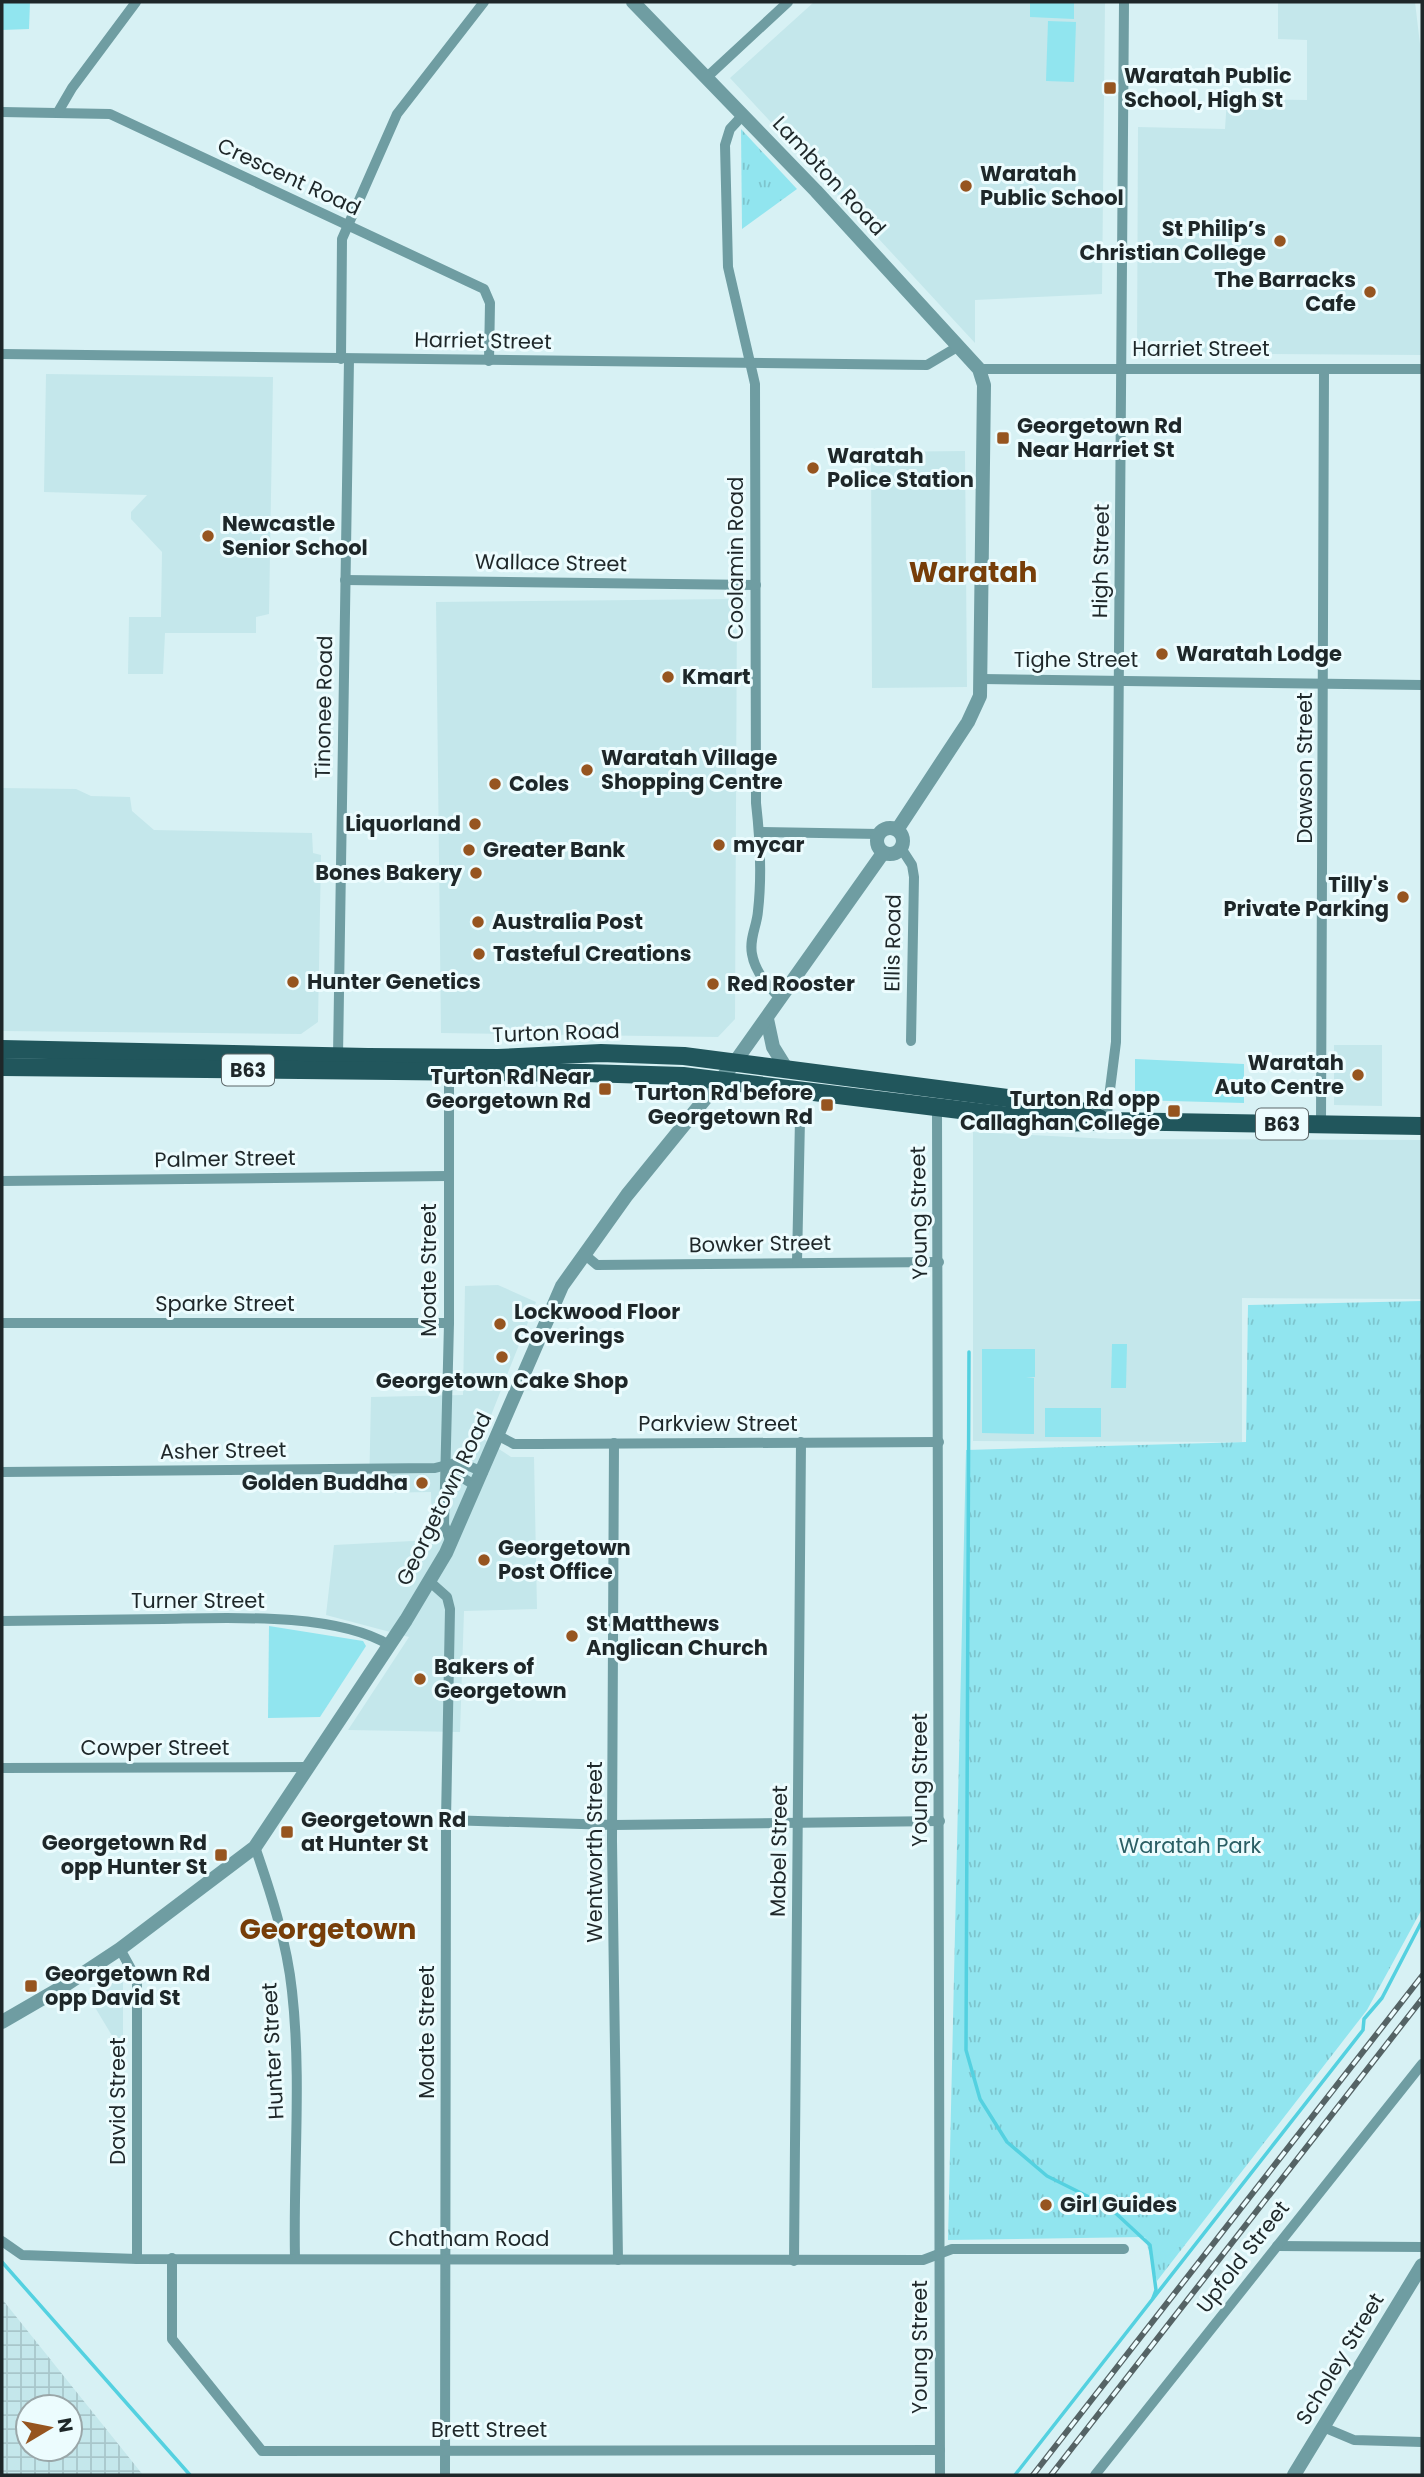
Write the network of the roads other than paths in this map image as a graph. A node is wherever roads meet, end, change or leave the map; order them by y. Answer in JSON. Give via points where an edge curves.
{"nodes":[{"id":1,"x":136,"y":2,"type":"edge"},
{"id":2,"x":484,"y":2,"type":"edge"},
{"id":3,"x":633,"y":2,"type":"edge"},
{"id":4,"x":788,"y":2,"type":"edge"},
{"id":5,"x":1124,"y":2,"type":"edge"},
{"id":6,"x":706,"y":78,"type":"junction"},
{"id":7,"x":2,"y":112,"type":"edge"},
{"id":8,"x":58,"y":112,"type":"junction"},
{"id":9,"x":743,"y":115,"type":"junction"},
{"id":10,"x":348,"y":226,"type":"junction"},
{"id":11,"x":958,"y":346,"type":"junction"},
{"id":12,"x":2,"y":354,"type":"edge"},
{"id":13,"x":345,"y":359,"type":"junction"},
{"id":14,"x":489,"y":360,"type":"junction"},
{"id":15,"x":751,"y":364,"type":"junction"},
{"id":16,"x":1122,"y":368,"type":"junction"},
{"id":17,"x":979,"y":369,"type":"junction"},
{"id":18,"x":1324,"y":369,"type":"junction"},
{"id":19,"x":1422,"y":369,"type":"edge"},
{"id":20,"x":345,"y":580,"type":"junction"},
{"id":21,"x":756,"y":585,"type":"junction"},
{"id":22,"x":982,"y":679,"type":"junction"},
{"id":23,"x":1119,"y":680,"type":"junction"},
{"id":24,"x":1324,"y":683,"type":"junction"},
{"id":25,"x":1422,"y":685,"type":"edge"},
{"id":26,"x":897,"y":830,"type":"junction"},
{"id":27,"x":759,"y":832,"type":"junction"},
{"id":28,"x":878,"y":834,"type":"junction"},
{"id":29,"x":901,"y":848,"type":"junction"},
{"id":30,"x":883,"y":853,"type":"junction"},
{"id":31,"x":781,"y":999,"type":"junction"},
{"id":32,"x":767,"y":1019,"type":"junction"},
{"id":33,"x":911,"y":1041,"type":"dead end"},
{"id":34,"x":2,"y":1049,"type":"edge"},
{"id":35,"x":338,"y":1056,"type":"junction"},
{"id":36,"x":735,"y":1062,"type":"junction"},
{"id":37,"x":2,"y":1067,"type":"edge"},
{"id":38,"x":786,"y":1068,"type":"junction"},
{"id":39,"x":449,"y":1073,"type":"junction"},
{"id":40,"x":719,"y":1080,"type":"junction"},
{"id":41,"x":937,"y":1110,"type":"junction"},
{"id":42,"x":800,"y":1119,"type":"dead end"},
{"id":43,"x":1107,"y":1121,"type":"junction"},
{"id":44,"x":1321,"y":1124,"type":"junction"},
{"id":45,"x":1422,"y":1126,"type":"edge"},
{"id":46,"x":448,"y":1176,"type":"junction"},
{"id":47,"x":2,"y":1181,"type":"edge"},
{"id":48,"x":584,"y":1254,"type":"junction"},
{"id":49,"x":797,"y":1262,"type":"junction"},
{"id":50,"x":939,"y":1262,"type":"junction"},
{"id":51,"x":449,"y":1323,"type":"junction"},
{"id":52,"x":2,"y":1324,"type":"edge"},
{"id":53,"x":499,"y":1437,"type":"junction"},
{"id":54,"x":801,"y":1442,"type":"junction"},
{"id":55,"x":939,"y":1442,"type":"junction"},
{"id":56,"x":614,"y":1443,"type":"junction"},
{"id":57,"x":445,"y":1467,"type":"junction"},
{"id":58,"x":2,"y":1472,"type":"edge"},
{"id":59,"x":483,"y":1472,"type":"junction"},
{"id":60,"x":476,"y":1486,"type":"junction"},
{"id":61,"x":451,"y":1542,"type":"junction"},
{"id":62,"x":429,"y":1581,"type":"junction"},
{"id":63,"x":2,"y":1621,"type":"edge"},
{"id":64,"x":389,"y":1645,"type":"junction"},
{"id":65,"x":309,"y":1767,"type":"junction"},
{"id":66,"x":2,"y":1768,"type":"edge"},
{"id":67,"x":446,"y":1821,"type":"junction"},
{"id":68,"x":940,"y":1822,"type":"junction"},
{"id":69,"x":614,"y":1825,"type":"junction"},
{"id":70,"x":800,"y":1825,"type":"junction"},
{"id":71,"x":255,"y":1847,"type":"junction"},
{"id":72,"x":120,"y":1948,"type":"junction"},
{"id":73,"x":2,"y":2022,"type":"edge"},
{"id":74,"x":1422,"y":2064,"type":"edge"},
{"id":75,"x":2,"y":2241,"type":"edge"},
{"id":76,"x":1277,"y":2246,"type":"junction"},
{"id":77,"x":1422,"y":2247,"type":"edge"},
{"id":78,"x":1124,"y":2249,"type":"dead end"},
{"id":79,"x":939,"y":2254,"type":"junction"},
{"id":80,"x":172,"y":2258,"type":"junction"},
{"id":81,"x":295,"y":2258,"type":"junction"},
{"id":82,"x":137,"y":2259,"type":"junction"},
{"id":83,"x":447,"y":2259,"type":"junction"},
{"id":84,"x":618,"y":2260,"type":"junction"},
{"id":85,"x":794,"y":2261,"type":"junction"},
{"id":86,"x":1422,"y":2265,"type":"edge"},
{"id":87,"x":1323,"y":2427,"type":"junction"},
{"id":88,"x":1422,"y":2442,"type":"edge"},
{"id":89,"x":446,"y":2449,"type":"junction"},
{"id":90,"x":940,"y":2450,"type":"junction"},
{"id":91,"x":445,"y":2475,"type":"edge"},
{"id":92,"x":940,"y":2475,"type":"edge"},
{"id":93,"x":1095,"y":2475,"type":"edge"},
{"id":94,"x":1294,"y":2475,"type":"edge"}],
"edges":[{"from":1,"to":8,"type":"street"},
{"from":2,"to":10,"type":"street","name":"Tinonee Road","via":[[397,114]]},
{"from":3,"to":6,"type":"street","name":"Lambton Road"},
{"from":4,"to":6,"type":"street"},
{"from":5,"to":16,"type":"street","name":"High Street"},
{"from":6,"to":9,"type":"street","name":"Lambton Road"},
{"from":7,"to":8,"type":"street","name":"Crescent Road"},
{"from":8,"to":10,"type":"street","name":"Crescent Road","via":[[110,114]]},
{"from":9,"to":11,"type":"street","name":"Lambton Road"},
{"from":9,"to":15,"type":"street","name":"Coolamin Road","via":[[730,129],[725,145],[728,267]]},
{"from":10,"to":13,"type":"street","name":"Tinonee Road","via":[[342,239]]},
{"from":10,"to":14,"type":"street","name":"Crescent Road","via":[[484,289],[490,303]]},
{"from":11,"to":15,"type":"street","name":"Harriet Street","via":[[927,365]]},
{"from":11,"to":17,"type":"street","name":"Lambton Road"},
{"from":12,"to":13,"type":"street","name":"Harriet Street"},
{"from":13,"to":14,"type":"street","name":"Harriet Street"},
{"from":13,"to":20,"type":"street","name":"Tinonee Road"},
{"from":14,"to":15,"type":"street","name":"Harriet Street"},
{"from":15,"to":21,"type":"street","name":"Coolamin Road","via":[[755,384]]},
{"from":16,"to":17,"type":"street","name":"Harriet Street"},
{"from":16,"to":18,"type":"street","name":"Harriet Street"},
{"from":16,"to":23,"type":"street","name":"High Street"},
{"from":17,"to":22,"type":"street","name":"Lambton Road","via":[[984,385]]},
{"from":18,"to":19,"type":"street","name":"Harriet Street"},
{"from":18,"to":24,"type":"street","name":"Dawson Street"},
{"from":20,"to":21,"type":"street","name":"Wallace Street"},
{"from":20,"to":35,"type":"street","name":"Tinonee Road"},
{"from":21,"to":27,"type":"street","name":"Coolamin Road"},
{"from":22,"to":23,"type":"street","name":"Tighe Street"},
{"from":22,"to":26,"type":"street","via":[[968,722]]},
{"from":23,"to":24,"type":"street","name":"Tighe Street"},
{"from":23,"to":43,"type":"street","name":"High Street","via":[[1116,1042]]},
{"from":24,"to":25,"type":"street","name":"Tighe Street"},
{"from":24,"to":44,"type":"street","name":"Dawson Street"},
{"from":26,"to":28,"type":"street","via":[[886,828]]},
{"from":26,"to":29,"type":"street","via":[[903,837]]},
{"from":27,"to":28,"type":"street"},
{"from":27,"to":31,"type":"street","name":"Coolamin Road","via":[[758,914],[752,953],[758,973]]},
{"from":28,"to":30,"type":"street","via":[[877,844]]},
{"from":29,"to":30,"type":"street","via":[[893,855]]},
{"from":29,"to":33,"type":"street","name":"Ellis Road","via":[[914,877]]},
{"from":30,"to":31,"type":"street","name":"Georgetown Road"},
{"from":31,"to":32,"type":"street","name":"Georgetown Road"},
{"from":32,"to":36,"type":"street","name":"Georgetown Road"},
{"from":32,"to":38,"type":"street","via":[[773,1047]]},
{"from":34,"to":35,"type":"main road","name":"Turton Road","number":"B63"},
{"from":35,"to":36,"type":"main road","name":"Turton Road","number":"B63","via":[[498,1058],[601,1053]]},
{"from":36,"to":38,"type":"main road","name":"Turton Road","number":"B63"},
{"from":36,"to":40,"type":"street","name":"Georgetown Road"},
{"from":37,"to":39,"type":"main road","name":"Turton Road","number":"B63"},
{"from":38,"to":43,"type":"main road","name":"Turton Road","number":"B63","via":[[1067,1107]]},
{"from":39,"to":40,"type":"main road","name":"Turton Road","number":"B63","via":[[585,1073]]},
{"from":39,"to":46,"type":"street","name":"Moate Street"},
{"from":40,"to":41,"type":"main road","name":"Turton Road","number":"B63"},
{"from":40,"to":48,"type":"street","name":"Georgetown Road"},
{"from":41,"to":43,"type":"main road","name":"Turton Road","number":"B63","via":[[1066,1124]]},
{"from":41,"to":50,"type":"street","name":"Young Street"},
{"from":42,"to":49,"type":"street"},
{"from":43,"to":44,"type":"main road","name":"Turton Road","number":"B63"},
{"from":44,"to":45,"type":"main road","name":"Turton Road","number":"B63"},
{"from":46,"to":47,"type":"street","name":"Palmer Street"},
{"from":46,"to":51,"type":"street","name":"Moate Street"},
{"from":48,"to":49,"type":"street","name":"Bowker Street","via":[[597,1265]]},
{"from":48,"to":53,"type":"street","name":"Georgetown Road","via":[[562,1286]]},
{"from":49,"to":50,"type":"street","name":"Bowker Street"},
{"from":50,"to":55,"type":"street","name":"Young Street"},
{"from":51,"to":52,"type":"street","name":"Sparke Street"},
{"from":51,"to":57,"type":"street","name":"Moate Street"},
{"from":53,"to":56,"type":"street","name":"Parkview Street","via":[[513,1444]]},
{"from":53,"to":59,"type":"street","name":"Georgetown Road"},
{"from":54,"to":55,"type":"street","name":"Parkview Street"},
{"from":54,"to":56,"type":"street","name":"Parkview Street"},
{"from":54,"to":70,"type":"street","name":"Mabel Street"},
{"from":55,"to":68,"type":"street","name":"Young Street"},
{"from":56,"to":69,"type":"street","name":"Wentworth Street"},
{"from":57,"to":58,"type":"street","name":"Asher Street"},
{"from":57,"to":59,"type":"street","via":[[458,1462]]},
{"from":57,"to":60,"type":"street"},
{"from":57,"to":61,"type":"street","name":"Moate Street","via":[[444,1525]]},
{"from":59,"to":60,"type":"street","name":"Georgetown Road"},
{"from":60,"to":61,"type":"street","name":"Georgetown Road"},
{"from":61,"to":62,"type":"street","name":"Georgetown Road"},
{"from":62,"to":64,"type":"street","name":"Georgetown Road"},
{"from":62,"to":67,"type":"street","name":"Moate Street","via":[[447,1597],[450,1609]]},
{"from":63,"to":64,"type":"street","name":"Turner Street","via":[[247,1618],[339,1627],[372,1635]]},
{"from":64,"to":65,"type":"street","name":"Georgetown Road"},
{"from":65,"to":66,"type":"street","name":"Cowper Street"},
{"from":65,"to":71,"type":"street","name":"Georgetown Road"},
{"from":67,"to":69,"type":"street"},
{"from":67,"to":83,"type":"street","name":"Moate Street"},
{"from":68,"to":70,"type":"street"},
{"from":68,"to":79,"type":"street","name":"Young Street"},
{"from":69,"to":70,"type":"street"},
{"from":69,"to":84,"type":"street","name":"Wentworth Street"},
{"from":70,"to":85,"type":"street","name":"Mabel Street"},
{"from":71,"to":72,"type":"street","name":"Georgetown Road"},
{"from":71,"to":81,"type":"street","name":"Hunter Street","via":[[280,1929],[292,1990],[297,2060]]},
{"from":72,"to":73,"type":"street","name":"Georgetown Road"},
{"from":72,"to":82,"type":"street","name":"David Street","via":[[137,1980]]},
{"from":74,"to":76,"type":"street","name":"Upfold Street"},
{"from":75,"to":82,"type":"street","name":"Chatham Road","via":[[22,2255]]},
{"from":76,"to":77,"type":"street"},
{"from":76,"to":93,"type":"street","name":"Upfold Street"},
{"from":78,"to":79,"type":"street","name":"Chatham Road","via":[[952,2249]]},
{"from":79,"to":85,"type":"street","name":"Chatham Road","via":[[923,2260]]},
{"from":79,"to":90,"type":"street","name":"Young Street"},
{"from":80,"to":81,"type":"street","name":"Chatham Road"},
{"from":80,"to":82,"type":"street","name":"Chatham Road"},
{"from":80,"to":89,"type":"street","name":"Brett Street","via":[[172,2339],[262,2451]]},
{"from":81,"to":83,"type":"street","name":"Chatham Road"},
{"from":83,"to":84,"type":"street","name":"Chatham Road"},
{"from":83,"to":89,"type":"street","name":"Moate Street"},
{"from":84,"to":85,"type":"street","name":"Chatham Road"},
{"from":86,"to":87,"type":"street","name":"Scholey Street"},
{"from":87,"to":88,"type":"street","via":[[1354,2440]]},
{"from":87,"to":94,"type":"street","name":"Scholey Street"},
{"from":89,"to":90,"type":"street","name":"Brett Street"},
{"from":89,"to":91,"type":"street","name":"Moate Street"},
{"from":90,"to":92,"type":"street","name":"Young Street"}]}
